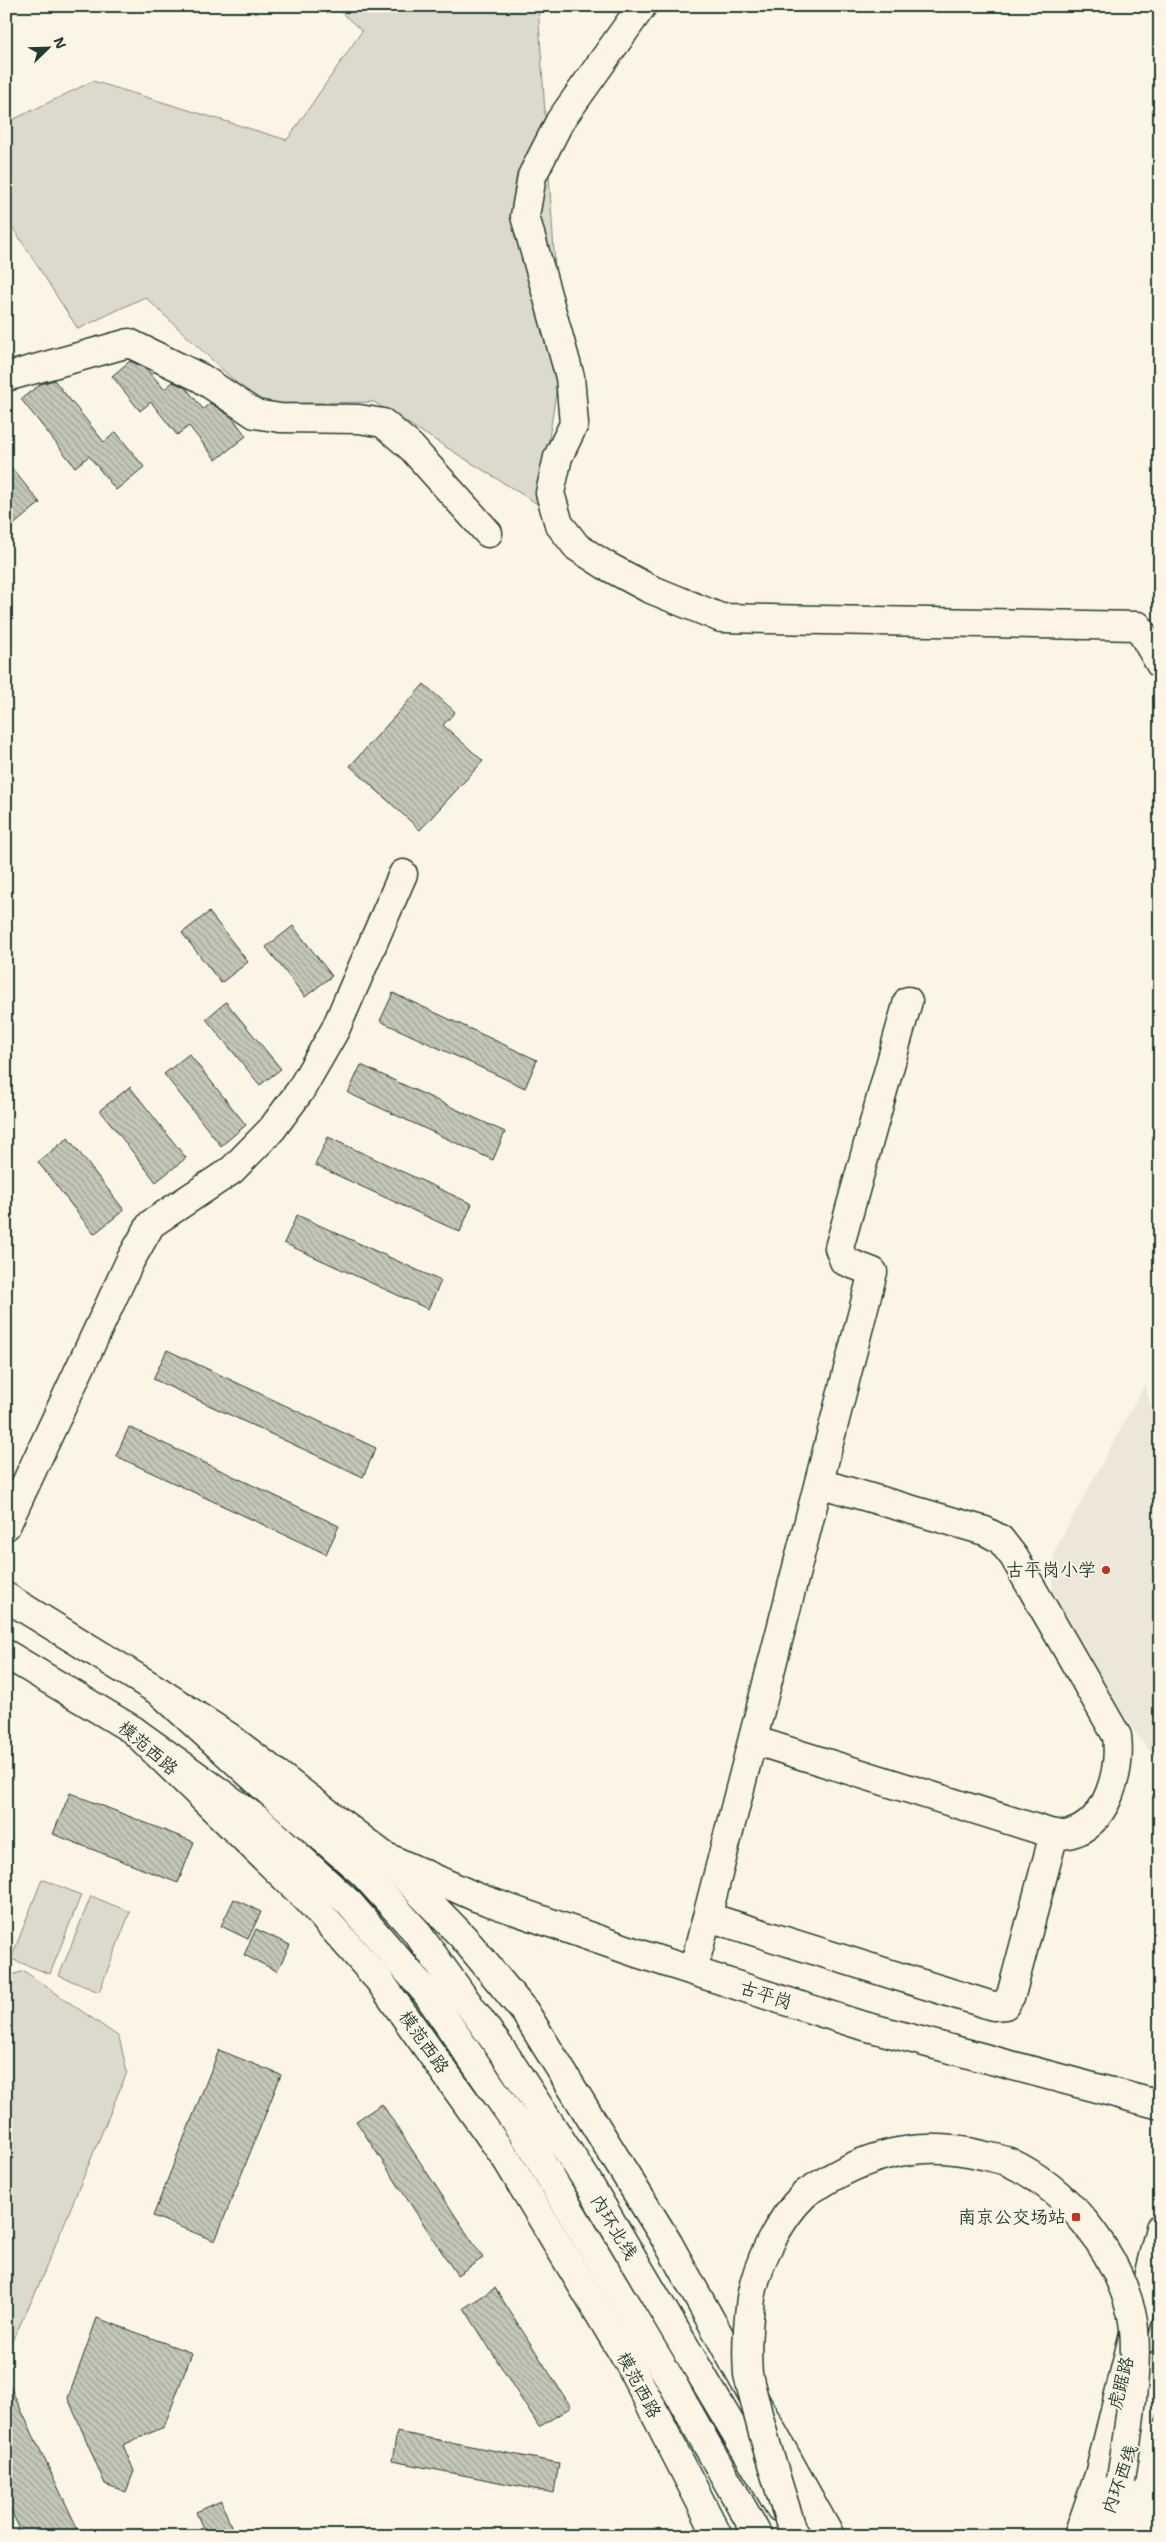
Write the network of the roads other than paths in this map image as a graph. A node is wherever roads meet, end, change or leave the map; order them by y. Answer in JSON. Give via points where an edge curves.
{"nodes":[{"id":1,"x":642,"y":6,"type":"edge"},
{"id":2,"x":6,"y":377,"type":"edge"},
{"id":3,"x":488,"y":533,"type":"dead end"},
{"id":4,"x":1160,"y":664,"type":"edge"},
{"id":5,"x":403,"y":874,"type":"dead end"},
{"id":6,"x":908,"y":1001,"type":"dead end"},
{"id":7,"x":818,"y":1483,"type":"junction"},
{"id":8,"x":6,"y":1526,"type":"edge"},
{"id":9,"x":6,"y":1597,"type":"edge"},
{"id":10,"x":6,"y":1654,"type":"edge"},
{"id":11,"x":160,"y":1692,"type":"junction"},
{"id":12,"x":133,"y":1730,"type":"junction"},
{"id":13,"x":753,"y":1740,"type":"junction"},
{"id":14,"x":1054,"y":1834,"type":"junction"},
{"id":15,"x":383,"y":1855,"type":"junction"},
{"id":16,"x":708,"y":1917,"type":"junction"},
{"id":17,"x":693,"y":1971,"type":"junction"},
{"id":18,"x":1160,"y":2105,"type":"edge"},
{"id":19,"x":1160,"y":2228,"type":"edge"},
{"id":20,"x":1160,"y":2364,"type":"edge"},
{"id":21,"x":1160,"y":2435,"type":"edge"},
{"id":22,"x":1121,"y":2480,"type":"junction"},
{"id":23,"x":1160,"y":2494,"type":"edge"},
{"id":24,"x":794,"y":2532,"type":"edge"},
{"id":25,"x":718,"y":2536,"type":"edge"},
{"id":26,"x":758,"y":2536,"type":"edge"},
{"id":27,"x":830,"y":2536,"type":"edge"},
{"id":28,"x":1078,"y":2536,"type":"edge"},
{"id":29,"x":1099,"y":2536,"type":"edge"},
{"id":30,"x":1124,"y":2536,"type":"edge"},
{"id":31,"x":1145,"y":2536,"type":"edge"}],
"edges":[{"from":1,"to":4,"type":"main road","via":[[560,121],[532,176],[525,216],[570,377],[574,424],[558,457],[550,493],[559,524],[577,547],[648,588],[721,618],[1138,626]]},
{"from":2,"to":3,"type":"main road","via":[[129,343],[201,378],[255,414],[280,418],[359,419],[383,424],[411,447]]},
{"from":5,"to":8,"type":"main road","via":[[335,1030],[278,1122],[232,1170],[151,1224],[130,1261]]},
{"from":6,"to":7,"type":"main road","via":[[839,1248],[844,1261],[873,1272]]},
{"from":7,"to":13,"type":"main road"},
{"from":7,"to":14,"type":"main road","via":[[985,1531],[1000,1540],[1014,1557],[1117,1736],[1119,1754],[1102,1809],[1091,1823],[1069,1835]]},
{"from":9,"to":11,"type":"main road"},
{"from":10,"to":12,"type":"main road","name":"模范西路"},
{"from":11,"to":15,"type":"main road","via":[[230,1737]]},
{"from":11,"to":24,"type":"main road","name":"内环北线","bridge":true,"via":[[364,1874],[415,1930],[506,2056],[586,2178]]},
{"from":12,"to":25,"type":"main road","name":"模范西路","via":[[308,1900],[379,1980],[507,2160],[630,2366]]},
{"from":12,"to":26,"type":"main road","name":"内环北线","via":[[260,1822],[349,1904],[426,1992],[535,2151],[670,2379]]},
{"from":13,"to":14,"type":"main road"},
{"from":13,"to":16,"type":"main road"},
{"from":14,"to":16,"type":"main road","via":[[1012,1995],[1005,2005],[993,2006]]},
{"from":15,"to":17,"type":"main road","name":"古平岗","via":[[476,1898]]},
{"from":15,"to":27,"type":"main road","via":[[463,1937],[525,2012],[668,2243]]},
{"from":16,"to":17,"type":"main road"},
{"from":17,"to":18,"type":"main road","name":"古平岗","via":[[857,2024]]},
{"from":19,"to":28,"type":"main road","name":"虎踞路","via":[[1099,2475]]},
{"from":20,"to":22,"type":"main road","name":"内环西线","bridge":true},
{"from":21,"to":30,"type":"main road","name":"内环西线"},
{"from":22,"to":24,"type":"main road","bridge":true,"via":[[1130,2413],[1134,2349],[1132,2314],[1121,2280],[1100,2243],[1044,2182],[1007,2161],[928,2147],[898,2151],[871,2158],[804,2194],[780,2227],[758,2267],[751,2300],[748,2374],[762,2432]]},
{"from":22,"to":29,"type":"main road","name":"内环西线"},
{"from":23,"to":31,"type":"main road"}]}
